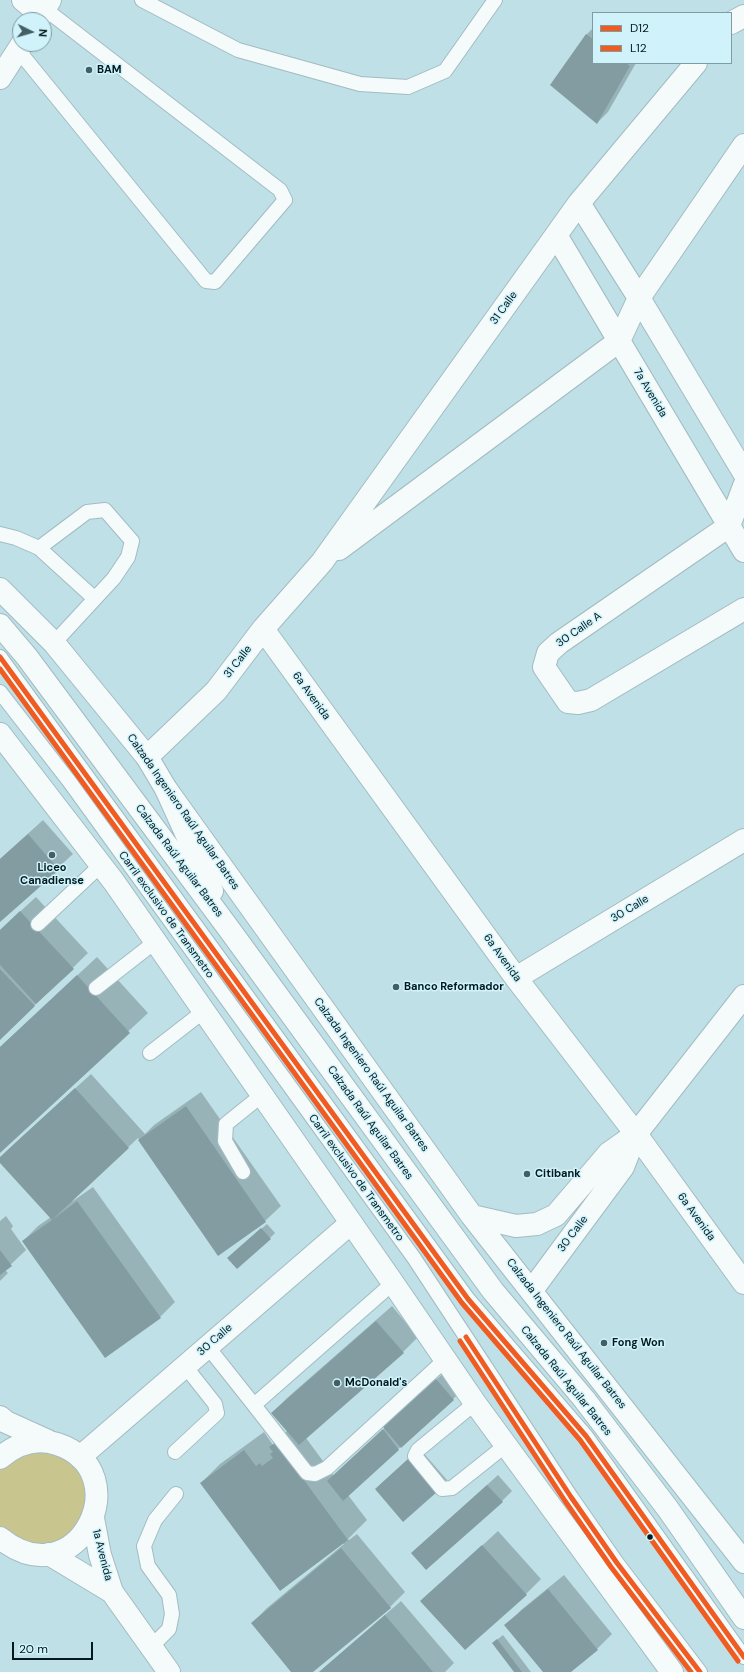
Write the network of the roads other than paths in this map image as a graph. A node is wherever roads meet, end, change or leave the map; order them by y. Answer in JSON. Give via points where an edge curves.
{"nodes":[{"id":1,"x":23,"y":0,"type":"edge"},
{"id":2,"x":142,"y":0,"type":"edge"},
{"id":3,"x":495,"y":0,"type":"edge"},
{"id":4,"x":44,"y":11,"type":"edge"},
{"id":5,"x":744,"y":16,"type":"edge"},
{"id":6,"x":52,"y":17,"type":"edge"},
{"id":7,"x":732,"y":22,"type":"edge"},
{"id":8,"x":17,"y":52,"type":"edge"},
{"id":9,"x":24,"y":52,"type":"edge"},
{"id":10,"x":695,"y":64,"type":"edge"},
{"id":11,"x":0,"y":78,"type":"edge"},
{"id":12,"x":744,"y":145,"type":"edge"},
{"id":13,"x":579,"y":203,"type":"junction"},
{"id":14,"x":556,"y":235,"type":"junction"},
{"id":15,"x":639,"y":298,"type":"junction"},
{"id":16,"x":619,"y":341,"type":"junction"},
{"id":17,"x":744,"y":473,"type":"edge"},
{"id":18,"x":744,"y":486,"type":"edge"},
{"id":19,"x":729,"y":526,"type":"junction"},
{"id":20,"x":0,"y":534,"type":"edge"},
{"id":21,"x":39,"y":548,"type":"junction"},
{"id":22,"x":744,"y":551,"type":"edge"},
{"id":23,"x":322,"y":562,"type":"junction"},
{"id":24,"x":0,"y":589,"type":"edge"},
{"id":25,"x":94,"y":598,"type":"junction"},
{"id":26,"x":744,"y":609,"type":"edge"},
{"id":27,"x":0,"y":625,"type":"edge"},
{"id":28,"x":263,"y":630,"type":"junction"},
{"id":29,"x":54,"y":643,"type":"junction"},
{"id":30,"x":0,"y":657,"type":"edge"},
{"id":31,"x":0,"y":692,"type":"edge"},
{"id":32,"x":3,"y":745,"type":"edge"},
{"id":33,"x":147,"y":757,"type":"junction"},
{"id":34,"x":166,"y":789,"type":"junction"},
{"id":35,"x":744,"y":840,"type":"edge"},
{"id":36,"x":101,"y":865,"type":"junction"},
{"id":37,"x":38,"y":924,"type":"dead end"},
{"id":38,"x":229,"y":929,"type":"junction"},
{"id":39,"x":155,"y":942,"type":"junction"},
{"id":40,"x":516,"y":978,"type":"junction"},
{"id":41,"x":96,"y":988,"type":"dead end"},
{"id":42,"x":744,"y":996,"type":"edge"},
{"id":43,"x":204,"y":1011,"type":"junction"},
{"id":44,"x":150,"y":1052,"type":"dead end"},
{"id":45,"x":262,"y":1095,"type":"junction"},
{"id":46,"x":636,"y":1134,"type":"junction"},
{"id":47,"x":243,"y":1172,"type":"dead end"},
{"id":48,"x":472,"y":1216,"type":"junction"},
{"id":49,"x":351,"y":1222,"type":"junction"},
{"id":50,"x":393,"y":1283,"type":"junction"},
{"id":51,"x":744,"y":1283,"type":"edge"},
{"id":52,"x":532,"y":1290,"type":"junction"},
{"id":53,"x":208,"y":1346,"type":"junction"},
{"id":54,"x":446,"y":1359,"type":"junction"},
{"id":55,"x":185,"y":1366,"type":"junction"},
{"id":56,"x":475,"y":1403,"type":"junction"},
{"id":57,"x":254,"y":1405,"type":"junction"},
{"id":58,"x":0,"y":1417,"type":"edge"},
{"id":59,"x":49,"y":1441,"type":"junction"},
{"id":60,"x":506,"y":1445,"type":"junction"},
{"id":61,"x":176,"y":1452,"type":"dead end"},
{"id":62,"x":80,"y":1457,"type":"junction"},
{"id":63,"x":0,"y":1458,"type":"edge"},
{"id":64,"x":176,"y":1494,"type":"dead end"},
{"id":65,"x":93,"y":1518,"type":"junction"},
{"id":66,"x":0,"y":1538,"type":"edge"},
{"id":67,"x":49,"y":1554,"type":"junction"},
{"id":68,"x":744,"y":1562,"type":"edge"},
{"id":69,"x":112,"y":1592,"type":"junction"},
{"id":70,"x":744,"y":1618,"type":"edge"},
{"id":71,"x":151,"y":1647,"type":"junction"},
{"id":72,"x":744,"y":1657,"type":"edge"},
{"id":73,"x":169,"y":1672,"type":"edge"},
{"id":74,"x":672,"y":1672,"type":"edge"},
{"id":75,"x":700,"y":1672,"type":"edge"}],
"edges":[{"from":1,"to":4,"type":"main road"},
{"from":2,"to":3,"type":"lane","via":[[238,50],[360,84],[408,87],[445,71]]},
{"from":5,"to":7,"type":"main road"},
{"from":6,"to":9,"type":"lane","via":[[280,190],[285,200],[215,282],[206,281]]},
{"from":8,"to":11,"type":"main road"},
{"from":10,"to":13,"type":"main road","name":"31 Calle"},
{"from":12,"to":15,"type":"main road","name":"31 Calle"},
{"from":13,"to":14,"type":"main road","name":"31 Calle"},
{"from":13,"to":15,"type":"main road"},
{"from":14,"to":16,"type":"main road","name":"7a Avenida"},
{"from":14,"to":23,"type":"main road","name":"31 Calle"},
{"from":15,"to":16,"type":"main road","name":"31 Calle"},
{"from":15,"to":17,"type":"main road"},
{"from":16,"to":19,"type":"main road","name":"7a Avenida"},
{"from":16,"to":23,"type":"main road","name":"31 Calle"},
{"from":18,"to":19,"type":"main road"},
{"from":19,"to":22,"type":"main road","name":"7a Avenida"},
{"from":19,"to":26,"type":"main road","name":"30 Calle A","via":[[559,643],[548,653],[544,667],[568,702],[591,700]]},
{"from":20,"to":21,"type":"lane"},
{"from":21,"to":25,"type":"lane"},
{"from":21,"to":25,"type":"lane","via":[[87,512],[105,510],[132,541],[128,557],[114,578]]},
{"from":23,"to":28,"type":"main road","name":"31 Calle"},
{"from":24,"to":29,"type":"main road","name":"Calzada Ingeniero Raúl Aguilar Batres"},
{"from":25,"to":29,"type":"lane"},
{"from":27,"to":38,"type":"main road","name":"Calzada Raúl Aguilar Batres","via":[[27,657]]},
{"from":28,"to":33,"type":"main road","name":"31 Calle","via":[[216,690]]},
{"from":28,"to":40,"type":"main road","name":"6a Avenida"},
{"from":29,"to":33,"type":"main road","name":"Calzada Ingeniero Raúl Aguilar Batres"},
{"from":30,"to":72,"type":"lane","name":"Carril exclusivo de Transmetro","via":[[468,1299],[586,1436]]},
{"from":31,"to":75,"type":"lane","name":"Carril exclusivo de Transmetro","via":[[69,781],[414,1258],[571,1497],[617,1563]]},
{"from":32,"to":36,"type":"main road"},
{"from":33,"to":34,"type":"main road","name":"Calzada Ingeniero Raúl Aguilar Batres"},
{"from":34,"to":38,"type":"main road"},
{"from":34,"to":48,"type":"main road","name":"Calzada Ingeniero Raúl Aguilar Batres"},
{"from":35,"to":40,"type":"main road","name":"30 Calle"},
{"from":36,"to":37,"type":"lane"},
{"from":36,"to":39,"type":"main road"},
{"from":38,"to":70,"type":"main road","name":"Calzada Raúl Aguilar Batres","via":[[493,1291],[593,1411],[668,1509]]},
{"from":39,"to":41,"type":"lane"},
{"from":39,"to":43,"type":"main road"},
{"from":40,"to":46,"type":"main road","name":"6a Avenida"},
{"from":42,"to":46,"type":"main road","name":"30 Calle"},
{"from":43,"to":44,"type":"lane"},
{"from":43,"to":45,"type":"main road"},
{"from":45,"to":47,"type":"lane","via":[[226,1124],[225,1141]]},
{"from":45,"to":49,"type":"main road"},
{"from":46,"to":48,"type":"main road","name":"30 Calle","via":[[609,1153],[556,1215],[537,1224],[516,1226]]},
{"from":46,"to":51,"type":"main road","name":"6a Avenida"},
{"from":46,"to":52,"type":"main road","name":"30 Calle","via":[[623,1167]]},
{"from":48,"to":52,"type":"main road","name":"Calzada Ingeniero Raúl Aguilar Batres"},
{"from":49,"to":50,"type":"main road"},
{"from":49,"to":53,"type":"main road","name":"30 Calle"},
{"from":50,"to":54,"type":"main road"},
{"from":50,"to":57,"type":"lane"},
{"from":52,"to":68,"type":"main road","name":"Calzada Ingeniero Raúl Aguilar Batres"},
{"from":53,"to":55,"type":"main road","name":"30 Calle"},
{"from":53,"to":57,"type":"lane"},
{"from":54,"to":56,"type":"main road"},
{"from":54,"to":57,"type":"lane","via":[[327,1468],[315,1474],[307,1473]]},
{"from":55,"to":61,"type":"lane","via":[[215,1404],[217,1413]]},
{"from":55,"to":62,"type":"main road","name":"30 Calle"},
{"from":56,"to":60,"type":"main road"},
{"from":56,"to":60,"type":"lane","via":[[418,1450],[415,1456],[442,1489],[447,1489],[452,1488]]},
{"from":58,"to":59,"type":"main road"},
{"from":59,"to":62,"type":"main road","via":[[66,1447]]},
{"from":59,"to":63,"type":"main road","via":[[15,1447]]},
{"from":60,"to":74,"type":"main road"},
{"from":62,"to":65,"type":"main road","via":[[90,1470],[95,1485],[96,1502]]},
{"from":64,"to":71,"type":"lane","via":[[155,1520],[144,1546],[148,1566],[169,1596],[172,1614],[169,1628]]},
{"from":65,"to":67,"type":"main road","via":[[86,1532],[74,1543]]},
{"from":65,"to":69,"type":"main road","name":"1a Avenida","via":[[100,1555]]},
{"from":66,"to":67,"type":"main road","via":[[22,1552]]},
{"from":67,"to":69,"type":"main road","name":"1a Avenida"},
{"from":69,"to":71,"type":"main road","name":"1a Avenida"},
{"from":71,"to":73,"type":"main road","name":"1a Avenida"}]}
